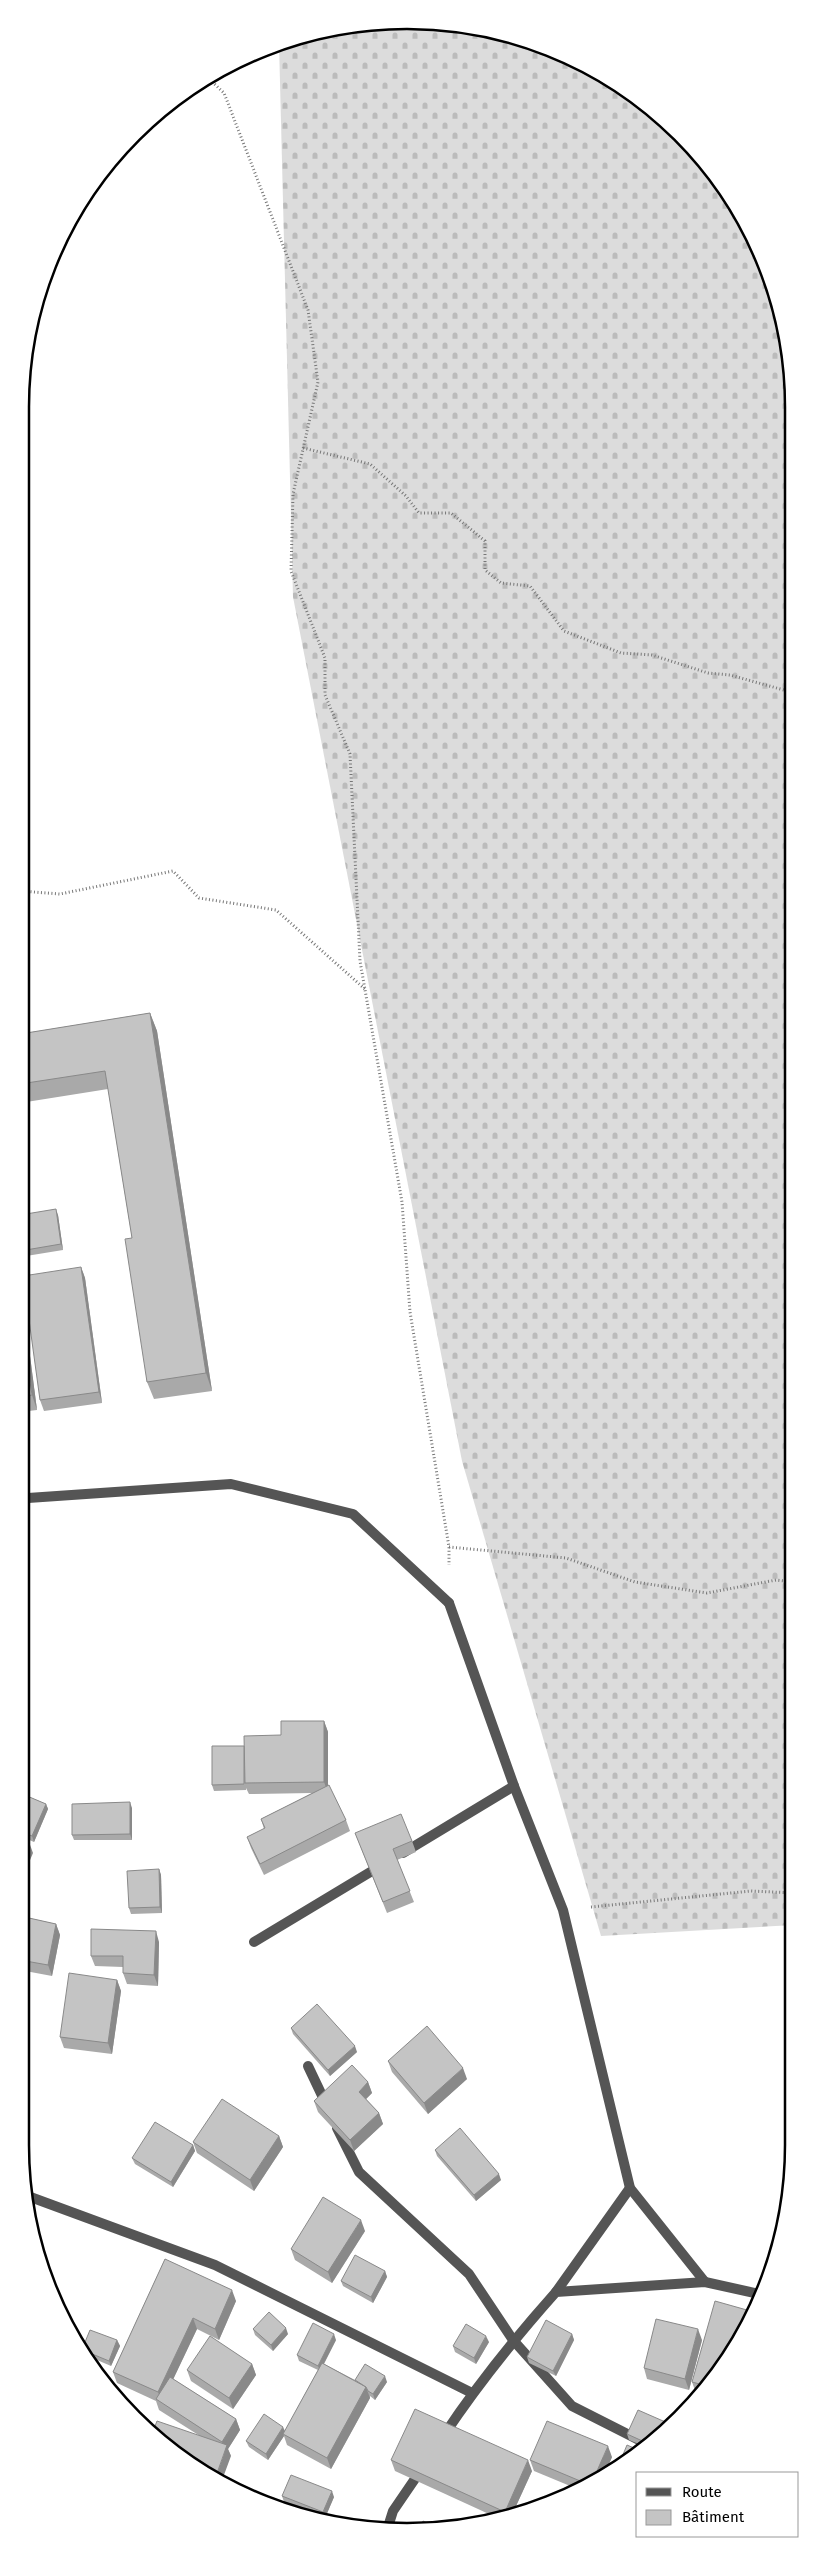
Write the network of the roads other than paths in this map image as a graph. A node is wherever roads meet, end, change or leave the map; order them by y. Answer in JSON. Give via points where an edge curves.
{"nodes":[{"id":1,"x":29,"y":1498,"type":"edge"},
{"id":2,"x":514,"y":1786,"type":"junction"},
{"id":3,"x":254,"y":1942,"type":"dead end"},
{"id":4,"x":308,"y":2066,"type":"dead end"},
{"id":5,"x":630,"y":2188,"type":"junction"},
{"id":6,"x":33,"y":2198,"type":"edge"},
{"id":7,"x":705,"y":2282,"type":"junction"},
{"id":8,"x":556,"y":2292,"type":"junction"},
{"id":9,"x":755,"y":2293,"type":"edge"},
{"id":10,"x":513,"y":2340,"type":"junction"},
{"id":11,"x":472,"y":2393,"type":"junction"},
{"id":12,"x":440,"y":2440,"type":"edge"},
{"id":13,"x":642,"y":2441,"type":"edge"},
{"id":14,"x":424,"y":2464,"type":"edge"},
{"id":15,"x":389,"y":2522,"type":"edge"}],
"edges":[{"from":1,"to":2,"type":"street","via":[[231,1484],[353,1514],[449,1603]]},
{"from":2,"to":3,"type":"street"},
{"from":2,"to":5,"type":"street","via":[[563,1910]]},
{"from":4,"to":10,"type":"street","via":[[359,2172],[469,2274]]},
{"from":5,"to":7,"type":"street"},
{"from":5,"to":8,"type":"street"},
{"from":6,"to":11,"type":"street","via":[[215,2264]]},
{"from":7,"to":8,"type":"street"},
{"from":7,"to":9,"type":"street"},
{"from":8,"to":10,"type":"street"},
{"from":10,"to":11,"type":"street"},
{"from":10,"to":13,"type":"street","via":[[572,2406]]},
{"from":11,"to":12,"type":"street"},
{"from":14,"to":15,"type":"street","via":[[393,2511]]}]}
